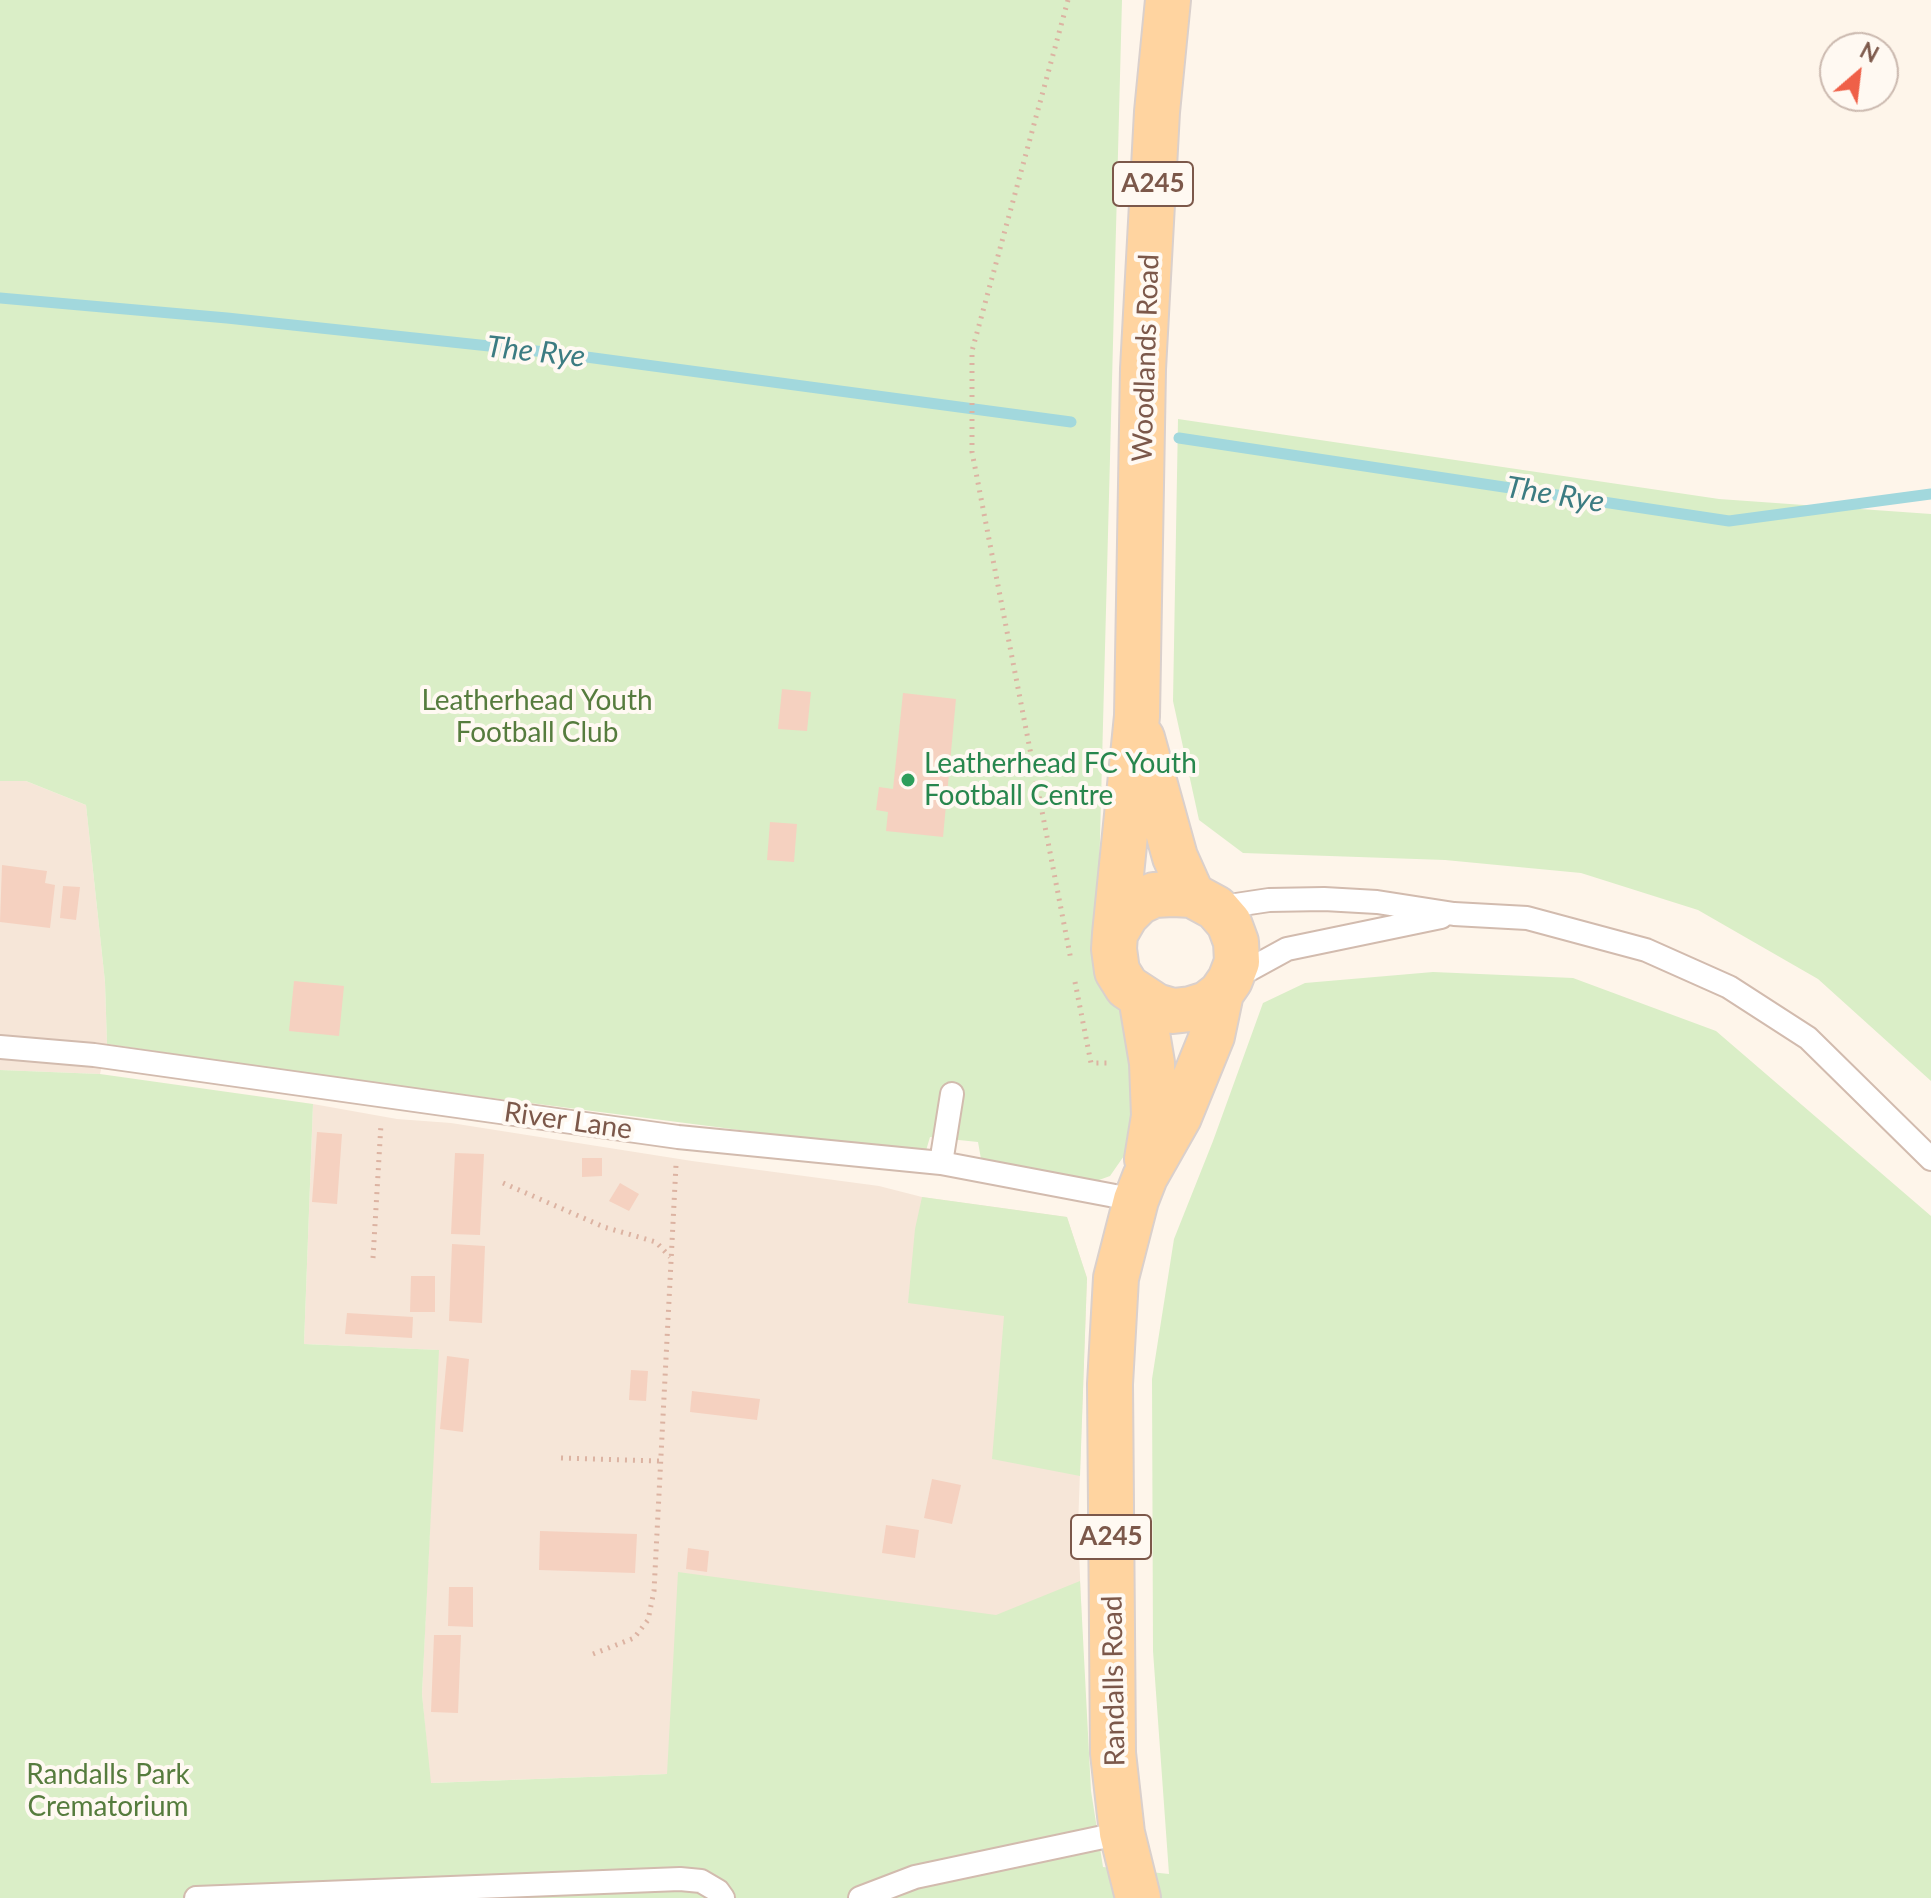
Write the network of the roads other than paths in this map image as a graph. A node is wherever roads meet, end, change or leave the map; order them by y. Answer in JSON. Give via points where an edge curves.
{"nodes":[{"id":1,"x":1168,"y":0,"type":"edge"},
{"id":2,"x":1137,"y":716,"type":"junction"},
{"id":3,"x":1204,"y":902,"type":"junction"},
{"id":4,"x":1454,"y":914,"type":"junction"},
{"id":5,"x":1115,"y":934,"type":"junction"},
{"id":6,"x":1226,"y":987,"type":"junction"},
{"id":7,"x":1141,"y":997,"type":"junction"},
{"id":8,"x":0,"y":1047,"type":"edge"},
{"id":9,"x":952,"y":1094,"type":"dead end"},
{"id":10,"x":1931,"y":1159,"type":"edge"},
{"id":11,"x":941,"y":1163,"type":"junction"},
{"id":12,"x":1140,"y":1188,"type":"junction"},
{"id":13,"x":1122,"y":1833,"type":"junction"},
{"id":14,"x":196,"y":1898,"type":"edge"},
{"id":15,"x":723,"y":1898,"type":"edge"},
{"id":16,"x":860,"y":1898,"type":"edge"},
{"id":17,"x":1138,"y":1898,"type":"edge"}],
"edges":[{"from":1,"to":2,"type":"main road","name":"Woodlands Road","number":"A245","via":[[1143,369]]},
{"from":2,"to":3,"type":"main road","name":"Woodlands Road","number":"A245","via":[[1175,857]]},
{"from":2,"to":5,"type":"main road","name":"Woodlands Road","number":"A245"},
{"from":3,"to":4,"type":"lane","via":[[1324,899]]},
{"from":3,"to":5,"type":"main road","via":[[1154,895],[1126,915]]},
{"from":3,"to":6,"type":"main road","via":[[1229,923],[1236,942],[1237,962]]},
{"from":4,"to":6,"type":"lane","via":[[1287,949]]},
{"from":4,"to":10,"type":"lane","via":[[1527,918],[1646,950],[1729,987],[1808,1038]]},
{"from":5,"to":7,"type":"main road","via":[[1117,971]]},
{"from":6,"to":7,"type":"main road","via":[[1207,1004],[1191,1009],[1173,1011]]},
{"from":6,"to":12,"type":"main road","number":"A245","via":[[1179,1117]]},
{"from":7,"to":12,"type":"main road","number":"A245","via":[[1154,1116]]},
{"from":8,"to":11,"type":"lane","name":"River Lane","via":[[94,1055],[678,1137]]},
{"from":9,"to":11,"type":"lane"},
{"from":11,"to":12,"type":"lane","name":"River Lane"},
{"from":12,"to":13,"type":"main road","name":"Randalls Road","number":"A245","via":[[1116,1278],[1110,1384],[1113,1753]]},
{"from":13,"to":16,"type":"lane","via":[[915,1877]]},
{"from":13,"to":17,"type":"main road","name":"Randalls Road","number":"A245"},
{"from":14,"to":15,"type":"lane","via":[[680,1879],[701,1881]]}]}
